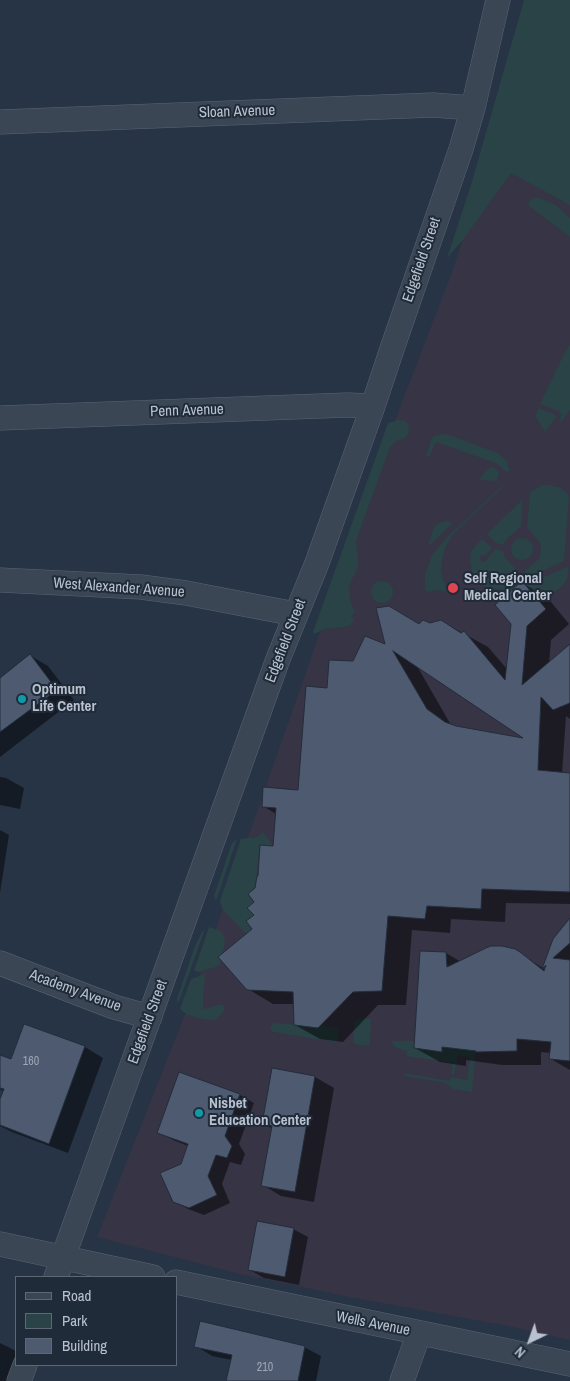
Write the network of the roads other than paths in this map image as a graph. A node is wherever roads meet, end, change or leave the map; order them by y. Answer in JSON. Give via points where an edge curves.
{"nodes":[{"id":1,"x":498,"y":0,"type":"edge"},
{"id":2,"x":473,"y":108,"type":"junction"},
{"id":3,"x":0,"y":122,"type":"edge"},
{"id":4,"x":373,"y":406,"type":"junction"},
{"id":5,"x":0,"y":418,"type":"edge"},
{"id":6,"x":0,"y":580,"type":"edge"},
{"id":7,"x":295,"y":614,"type":"junction"},
{"id":8,"x":0,"y":963,"type":"edge"},
{"id":9,"x":150,"y":1017,"type":"junction"},
{"id":10,"x":0,"y":1244,"type":"edge"},
{"id":11,"x":60,"y":1268,"type":"edge"},
{"id":12,"x":143,"y":1276,"type":"edge"},
{"id":13,"x":178,"y":1282,"type":"edge"},
{"id":14,"x":419,"y":1333,"type":"junction"},
{"id":15,"x":570,"y":1364,"type":"edge"},
{"id":16,"x":25,"y":1366,"type":"edge"},
{"id":17,"x":19,"y":1381,"type":"edge"},
{"id":18,"x":402,"y":1381,"type":"edge"}],
"edges":[{"from":1,"to":2,"type":"street","name":"Edgefield Street"},
{"from":2,"to":3,"type":"street","name":"Sloan Avenue","via":[[433,105]]},
{"from":2,"to":4,"type":"street","name":"Edgefield Street"},
{"from":4,"to":5,"type":"street","name":"Penn Avenue"},
{"from":4,"to":7,"type":"street","name":"Edgefield Street","via":[[317,563]]},
{"from":6,"to":7,"type":"street","name":"West Alexander Avenue","via":[[140,587]]},
{"from":7,"to":9,"type":"street","name":"Edgefield Street"},
{"from":8,"to":9,"type":"street","name":"Academy Avenue","via":[[114,1007]]},
{"from":9,"to":11,"type":"street","name":"Edgefield Street"},
{"from":10,"to":11,"type":"street"},
{"from":11,"to":12,"type":"street"},
{"from":13,"to":14,"type":"street","name":"Wells Avenue"},
{"from":14,"to":15,"type":"street","name":"Wells Avenue"},
{"from":14,"to":18,"type":"street"},
{"from":16,"to":17,"type":"street"}]}
